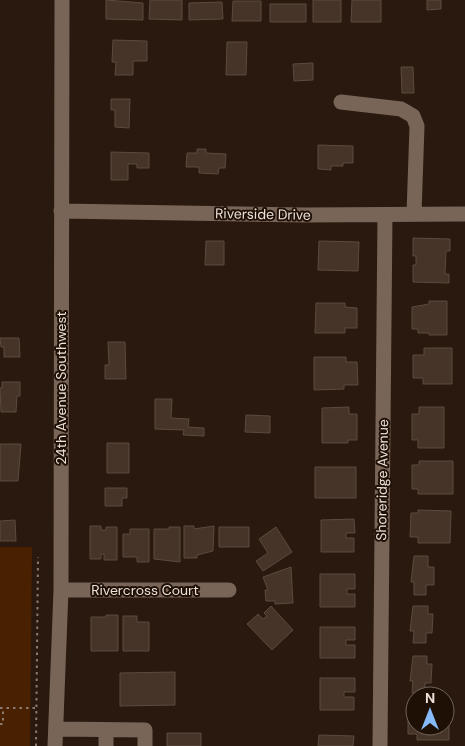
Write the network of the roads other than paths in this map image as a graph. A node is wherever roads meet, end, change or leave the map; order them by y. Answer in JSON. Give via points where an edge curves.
{"nodes":[{"id":1,"x":62,"y":0,"type":"edge"},
{"id":2,"x":341,"y":102,"type":"dead end"},
{"id":3,"x":61,"y":211,"type":"junction"},
{"id":4,"x":414,"y":214,"type":"junction"},
{"id":5,"x":465,"y":214,"type":"edge"},
{"id":6,"x":385,"y":215,"type":"junction"},
{"id":7,"x":61,"y":590,"type":"junction"},
{"id":8,"x":228,"y":590,"type":"dead end"},
{"id":9,"x":56,"y":730,"type":"junction"},
{"id":10,"x":106,"y":730,"type":"junction"},
{"id":11,"x":55,"y":746,"type":"edge"},
{"id":12,"x":106,"y":746,"type":"edge"},
{"id":13,"x":145,"y":746,"type":"edge"},
{"id":14,"x":380,"y":746,"type":"edge"}],
"edges":[{"from":1,"to":3,"type":"street","name":"24th Avenue Southwest"},
{"from":2,"to":4,"type":"street","via":[[401,109],[414,116],[417,126]]},
{"from":3,"to":6,"type":"street","name":"Riverside Drive"},
{"from":3,"to":7,"type":"street","name":"24th Avenue Southwest"},
{"from":4,"to":5,"type":"street","name":"Riverside Drive"},
{"from":4,"to":6,"type":"street","name":"Riverside Drive"},
{"from":6,"to":14,"type":"street","name":"Shoreridge Avenue"},
{"from":7,"to":8,"type":"street","name":"Rivercross Court"},
{"from":7,"to":9,"type":"street","name":"24th Avenue Southwest"},
{"from":9,"to":10,"type":"street"},
{"from":9,"to":11,"type":"street","name":"24th Avenue Southwest"},
{"from":10,"to":12,"type":"street"},
{"from":10,"to":13,"type":"street","via":[[145,730]]}]}
